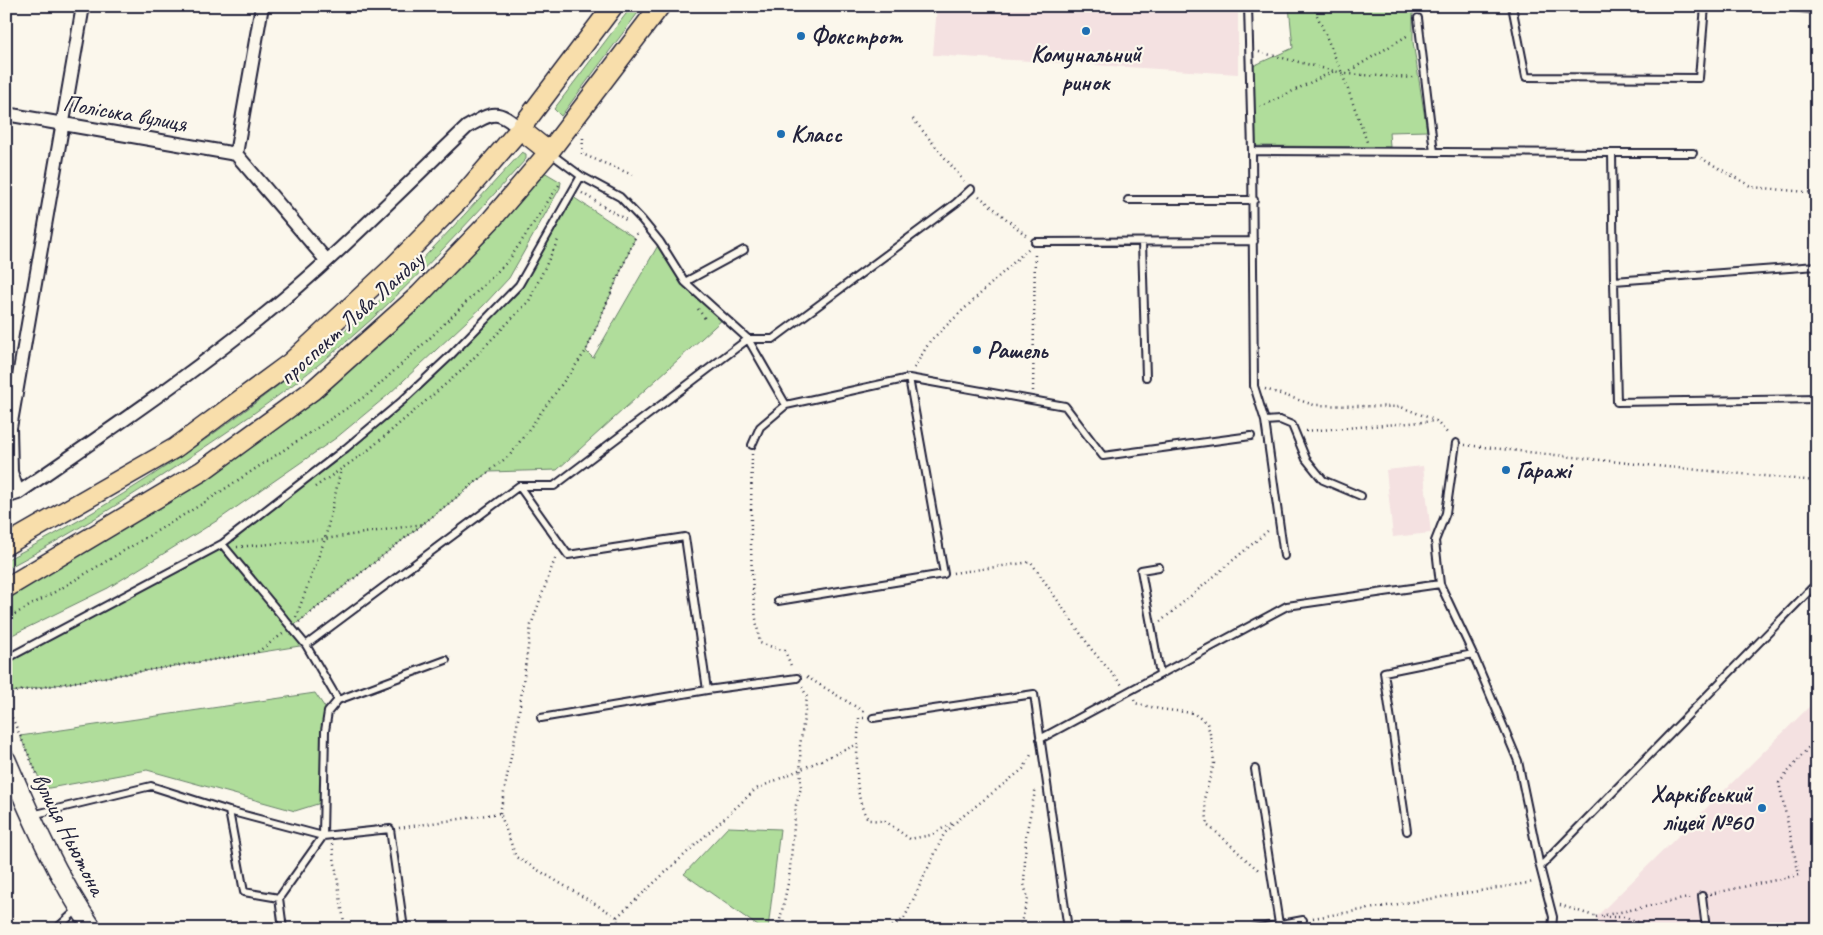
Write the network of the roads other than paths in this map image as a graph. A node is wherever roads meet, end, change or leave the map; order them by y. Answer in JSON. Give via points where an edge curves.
{"nodes":[{"id":1,"x":83,"y":6,"type":"edge"},
{"id":2,"x":262,"y":6,"type":"edge"},
{"id":3,"x":613,"y":6,"type":"edge"},
{"id":4,"x":660,"y":6,"type":"edge"},
{"id":5,"x":1248,"y":6,"type":"edge"},
{"id":6,"x":1512,"y":6,"type":"edge"},
{"id":7,"x":1705,"y":6,"type":"edge"},
{"id":8,"x":1783,"y":6,"type":"edge"},
{"id":9,"x":1817,"y":10,"type":"edge"},
{"id":10,"x":1418,"y":18,"type":"dead end"},
{"id":11,"x":6,"y":114,"type":"edge"},
{"id":12,"x":62,"y":124,"type":"junction"},
{"id":13,"x":520,"y":129,"type":"junction"},
{"id":14,"x":1252,"y":151,"type":"junction"},
{"id":15,"x":549,"y":152,"type":"junction"},
{"id":16,"x":1434,"y":152,"type":"junction"},
{"id":17,"x":1612,"y":153,"type":"junction"},
{"id":18,"x":236,"y":154,"type":"junction"},
{"id":19,"x":1693,"y":154,"type":"road end"},
{"id":20,"x":581,"y":176,"type":"junction"},
{"id":21,"x":971,"y":189,"type":"dead end"},
{"id":22,"x":1128,"y":200,"type":"dead end"},
{"id":23,"x":1254,"y":200,"type":"junction"},
{"id":24,"x":1254,"y":241,"type":"junction"},
{"id":25,"x":1035,"y":242,"type":"road end"},
{"id":26,"x":1142,"y":242,"type":"junction"},
{"id":27,"x":744,"y":250,"type":"dead end"},
{"id":28,"x":327,"y":261,"type":"junction"},
{"id":29,"x":1817,"y":266,"type":"edge"},
{"id":30,"x":1614,"y":281,"type":"junction"},
{"id":31,"x":685,"y":282,"type":"junction"},
{"id":32,"x":748,"y":339,"type":"junction"},
{"id":33,"x":908,"y":378,"type":"junction"},
{"id":34,"x":1146,"y":378,"type":"dead end"},
{"id":35,"x":1817,"y":399,"type":"edge"},
{"id":36,"x":786,"y":405,"type":"junction"},
{"id":37,"x":1265,"y":421,"type":"junction"},
{"id":38,"x":1251,"y":436,"type":"dead end"},
{"id":39,"x":1456,"y":444,"type":"road end"},
{"id":40,"x":752,"y":445,"type":"road end"},
{"id":41,"x":519,"y":486,"type":"junction"},
{"id":42,"x":12,"y":495,"type":"edge"},
{"id":43,"x":1361,"y":496,"type":"dead end"},
{"id":44,"x":6,"y":545,"type":"edge"},
{"id":45,"x":224,"y":546,"type":"junction"},
{"id":46,"x":1284,"y":556,"type":"dead end"},
{"id":47,"x":1159,"y":567,"type":"dead end"},
{"id":48,"x":1440,"y":584,"type":"junction"},
{"id":49,"x":1817,"y":586,"type":"edge"},
{"id":50,"x":6,"y":588,"type":"edge"},
{"id":51,"x":778,"y":601,"type":"dead end"},
{"id":52,"x":306,"y":645,"type":"junction"},
{"id":53,"x":1473,"y":654,"type":"junction"},
{"id":54,"x":6,"y":659,"type":"edge"},
{"id":55,"x":446,"y":660,"type":"dead end"},
{"id":56,"x":1160,"y":674,"type":"junction"},
{"id":57,"x":797,"y":678,"type":"road end"},
{"id":58,"x":707,"y":690,"type":"junction"},
{"id":59,"x":338,"y":700,"type":"junction"},
{"id":60,"x":541,"y":718,"type":"dead end"},
{"id":61,"x":874,"y":718,"type":"road end"},
{"id":62,"x":1040,"y":739,"type":"junction"},
{"id":63,"x":6,"y":759,"type":"edge"},
{"id":64,"x":1255,"y":770,"type":"dead end"},
{"id":65,"x":229,"y":811,"type":"junction"},
{"id":66,"x":30,"y":816,"type":"junction"},
{"id":67,"x":1407,"y":831,"type":"dead end"},
{"id":68,"x":327,"y":836,"type":"junction"},
{"id":69,"x":1540,"y":867,"type":"junction"},
{"id":70,"x":1702,"y":896,"type":"dead end"},
{"id":71,"x":279,"y":898,"type":"junction"},
{"id":72,"x":78,"y":908,"type":"junction"},
{"id":73,"x":1304,"y":920,"type":"road end"},
{"id":74,"x":1279,"y":924,"type":"junction"},
{"id":75,"x":56,"y":929,"type":"edge"},
{"id":76,"x":93,"y":929,"type":"edge"},
{"id":77,"x":283,"y":929,"type":"edge"},
{"id":78,"x":404,"y":929,"type":"edge"},
{"id":79,"x":1068,"y":929,"type":"edge"},
{"id":80,"x":1254,"y":929,"type":"edge"},
{"id":81,"x":1552,"y":929,"type":"edge"},
{"id":82,"x":1706,"y":929,"type":"edge"}],
"edges":[{"from":1,"to":12,"type":"street"},
{"from":2,"to":18,"type":"street"},
{"from":3,"to":13,"type":"main road","name":"проспект Льва Ландау"},
{"from":4,"to":15,"type":"main road","name":"проспект Льва Ландау"},
{"from":5,"to":14,"type":"lane"},
{"from":6,"to":7,"type":"lane","via":[[1526,77],[1699,78]]},
{"from":8,"to":9,"type":"lane"},
{"from":10,"to":16,"type":"lane"},
{"from":11,"to":12,"type":"street","name":"Поліська вулиця"},
{"from":12,"to":18,"type":"street","name":"Поліська вулиця"},
{"from":12,"to":42,"type":"street","via":[[10,428]]},
{"from":13,"to":15,"type":"main road"},
{"from":13,"to":28,"type":"street","via":[[502,114],[495,113],[467,127]]},
{"from":13,"to":44,"type":"main road","name":"проспект Льва Ландау","via":[[453,206],[290,363],[175,448]]},
{"from":14,"to":16,"type":"lane"},
{"from":14,"to":23,"type":"lane"},
{"from":15,"to":20,"type":"lane"},
{"from":15,"to":50,"type":"main road","name":"проспект Льва Ландау","via":[[492,219],[419,295],[313,390],[202,471]]},
{"from":16,"to":17,"type":"lane"},
{"from":17,"to":19,"type":"lane"},
{"from":17,"to":30,"type":"lane"},
{"from":18,"to":28,"type":"street"},
{"from":20,"to":31,"type":"lane","via":[[620,197],[660,242]]},
{"from":20,"to":45,"type":"lane","via":[[519,285],[402,401]]},
{"from":21,"to":32,"type":"lane","via":[[774,339]]},
{"from":22,"to":23,"type":"lane"},
{"from":23,"to":24,"type":"lane"},
{"from":24,"to":26,"type":"lane"},
{"from":24,"to":37,"type":"lane","via":[[1254,386]]},
{"from":25,"to":26,"type":"lane"},
{"from":26,"to":34,"type":"lane"},
{"from":27,"to":31,"type":"lane"},
{"from":28,"to":42,"type":"street","via":[[258,320],[139,410]]},
{"from":29,"to":30,"type":"lane"},
{"from":30,"to":35,"type":"lane","via":[[1617,402]]},
{"from":31,"to":32,"type":"lane"},
{"from":32,"to":36,"type":"lane"},
{"from":32,"to":41,"type":"lane","via":[[554,486]]},
{"from":33,"to":36,"type":"lane"},
{"from":33,"to":38,"type":"lane","via":[[1065,406],[1103,456]]},
{"from":33,"to":51,"type":"lane","via":[[944,574]]},
{"from":36,"to":40,"type":"lane","via":[[760,427]]},
{"from":37,"to":43,"type":"lane","via":[[1280,420],[1292,425],[1306,459],[1323,480]]},
{"from":37,"to":46,"type":"lane"},
{"from":39,"to":48,"type":"lane","via":[[1446,513],[1435,541]]},
{"from":41,"to":52,"type":"lane"},
{"from":41,"to":58,"type":"lane","via":[[568,555],[685,537]]},
{"from":45,"to":52,"type":"lane"},
{"from":45,"to":54,"type":"lane"},
{"from":47,"to":56,"type":"lane","via":[[1141,570]]},
{"from":48,"to":53,"type":"lane"},
{"from":48,"to":56,"type":"lane","via":[[1287,606]]},
{"from":49,"to":69,"type":"lane"},
{"from":52,"to":59,"type":"lane"},
{"from":53,"to":67,"type":"lane","via":[[1384,672]]},
{"from":53,"to":69,"type":"lane","via":[[1518,761]]},
{"from":55,"to":59,"type":"lane"},
{"from":56,"to":62,"type":"lane"},
{"from":57,"to":58,"type":"lane"},
{"from":58,"to":60,"type":"lane"},
{"from":59,"to":68,"type":"lane","via":[[328,712],[325,730]]},
{"from":61,"to":62,"type":"lane","via":[[1034,694]]},
{"from":62,"to":79,"type":"lane"},
{"from":63,"to":66,"type":"street","name":"вулиця Ньютона"},
{"from":64,"to":74,"type":"lane"},
{"from":65,"to":66,"type":"lane","via":[[150,786]]},
{"from":65,"to":68,"type":"lane"},
{"from":65,"to":71,"type":"lane","via":[[244,892]]},
{"from":66,"to":72,"type":"street","name":"вулиця Ньютона"},
{"from":68,"to":71,"type":"lane"},
{"from":68,"to":78,"type":"lane","via":[[390,829]]},
{"from":69,"to":81,"type":"lane","via":[[1553,917]]},
{"from":70,"to":82,"type":"lane"},
{"from":71,"to":77,"type":"lane"},
{"from":72,"to":75,"type":"lane"},
{"from":72,"to":76,"type":"street","name":"вулиця Ньютона"},
{"from":73,"to":74,"type":"lane"},
{"from":74,"to":80,"type":"lane"}]}
